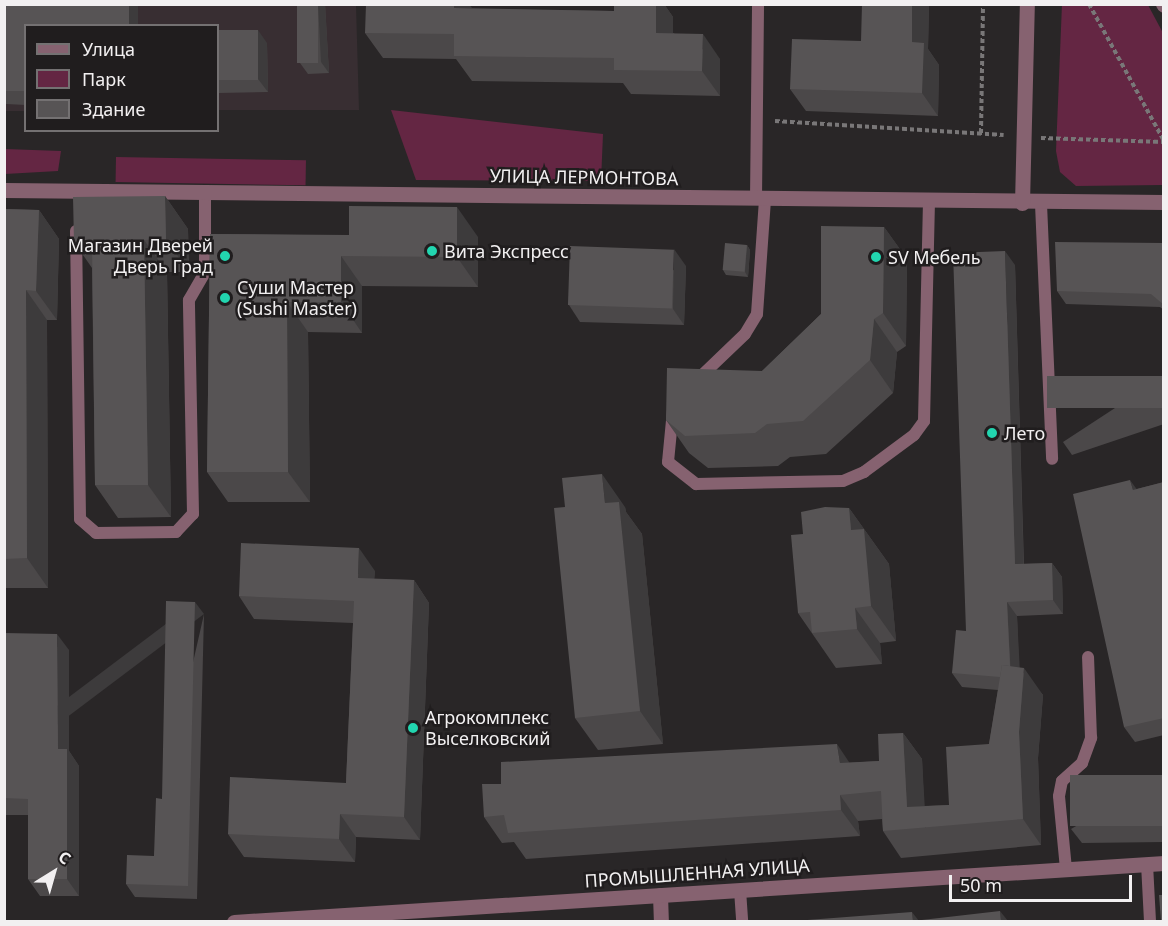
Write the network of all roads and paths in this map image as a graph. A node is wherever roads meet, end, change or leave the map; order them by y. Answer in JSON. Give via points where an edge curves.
{"nodes":[{"id":1,"x":758,"y":4,"type":"edge"},
{"id":2,"x":983,"y":4,"type":"edge"},
{"id":3,"x":1027,"y":4,"type":"edge"},
{"id":4,"x":1089,"y":4,"type":"edge"},
{"id":5,"x":757,"y":120,"type":"junction"},
{"id":6,"x":981,"y":133,"type":"junction"},
{"id":7,"x":1024,"y":137,"type":"junction"},
{"id":8,"x":1164,"y":142,"type":"edge"},
{"id":9,"x":4,"y":190,"type":"edge"},
{"id":10,"x":205,"y":192,"type":"junction"},
{"id":11,"x":761,"y":199,"type":"junction"},
{"id":12,"x":929,"y":201,"type":"junction"},
{"id":13,"x":76,"y":202,"type":"junction"},
{"id":14,"x":1164,"y":202,"type":"edge"},
{"id":15,"x":1022,"y":203,"type":"junction"},
{"id":16,"x":1041,"y":204,"type":"junction"},
{"id":17,"x":1052,"y":459,"type":"dead end"},
{"id":18,"x":1088,"y":657,"type":"dead end"},
{"id":19,"x":1164,"y":863,"type":"edge"},
{"id":20,"x":1147,"y":864,"type":"junction"},
{"id":21,"x":1066,"y":870,"type":"junction"},
{"id":22,"x":740,"y":890,"type":"junction"},
{"id":23,"x":660,"y":895,"type":"junction"},
{"id":24,"x":396,"y":916,"type":"edge"},
{"id":25,"x":234,"y":921,"type":"edge"},
{"id":26,"x":661,"y":921,"type":"edge"},
{"id":27,"x":742,"y":921,"type":"edge"},
{"id":28,"x":1150,"y":921,"type":"edge"}],
"edges":[{"from":1,"to":5,"type":"lane"},
{"from":2,"to":6,"type":"path"},
{"from":3,"to":7,"type":"street"},
{"from":4,"to":8,"type":"path"},
{"from":5,"to":6,"type":"path"},
{"from":5,"to":11,"type":"lane"},
{"from":6,"to":7,"type":"path"},
{"from":7,"to":8,"type":"path"},
{"from":7,"to":15,"type":"street"},
{"from":9,"to":13,"type":"street","name":"УЛИЦА ЛЕРМОНТОВА"},
{"from":10,"to":11,"type":"street","name":"УЛИЦА ЛЕРМОНТОВА"},
{"from":10,"to":13,"type":"street","name":"УЛИЦА ЛЕРМОНТОВА"},
{"from":10,"to":13,"type":"lane","via":[[205,272],[189,300],[193,514],[176,532],[96,533],[80,519]]},
{"from":11,"to":12,"type":"street","name":"УЛИЦА ЛЕРМОНТОВА"},
{"from":11,"to":12,"type":"lane","via":[[757,314],[746,334],[685,392],[668,417],[668,462],[696,484],[843,481],[864,472],[914,435],[924,421]]},
{"from":12,"to":15,"type":"street","name":"УЛИЦА ЛЕРМОНТОВА"},
{"from":14,"to":16,"type":"street","name":"УЛИЦА ЛЕРМОНТОВА"},
{"from":15,"to":16,"type":"street","name":"УЛИЦА ЛЕРМОНТОВА"},
{"from":16,"to":17,"type":"lane"},
{"from":18,"to":21,"type":"lane","via":[[1091,738],[1082,763],[1062,781],[1059,796]]},
{"from":19,"to":20,"type":"street","name":"ПРОМЫШЛЕННАЯ УЛИЦА"},
{"from":20,"to":21,"type":"street","name":"ПРОМЫШЛЕННАЯ УЛИЦА"},
{"from":20,"to":28,"type":"lane"},
{"from":21,"to":22,"type":"street","name":"ПРОМЫШЛЕННАЯ УЛИЦА"},
{"from":22,"to":23,"type":"street","name":"ПРОМЫШЛЕННАЯ УЛИЦА"},
{"from":22,"to":27,"type":"lane"},
{"from":23,"to":24,"type":"street","name":"ПРОМЫШЛЕННАЯ УЛИЦА"},
{"from":23,"to":26,"type":"street"},
{"from":24,"to":25,"type":"street","name":"ПРОМЫШЛЕННАЯ УЛИЦА"}]}
